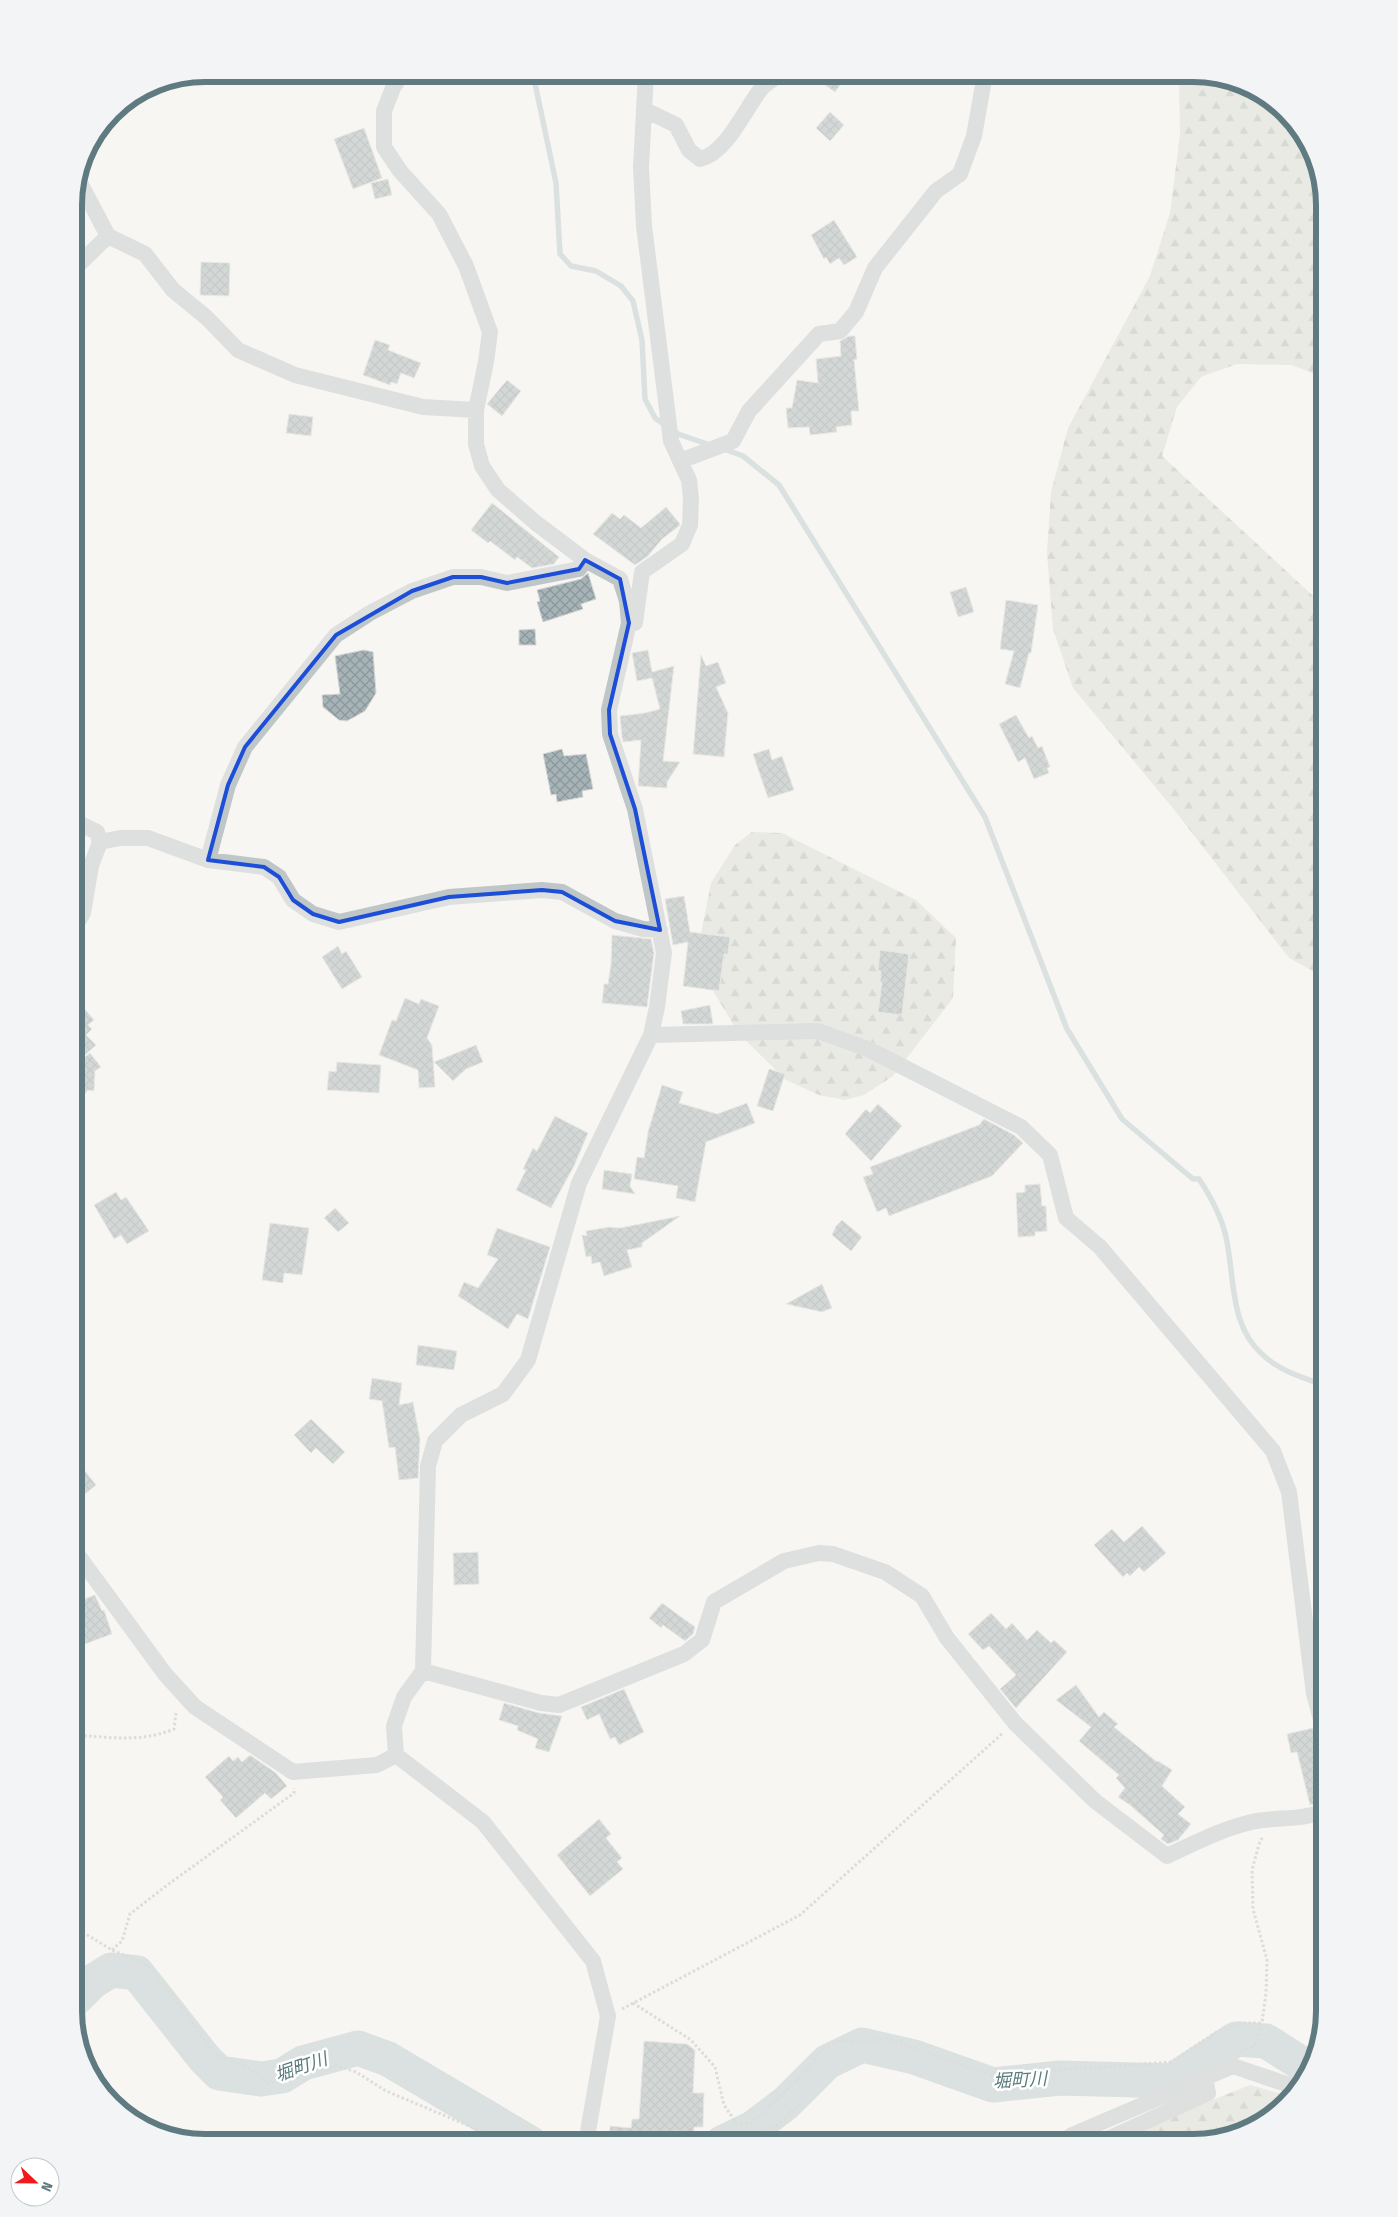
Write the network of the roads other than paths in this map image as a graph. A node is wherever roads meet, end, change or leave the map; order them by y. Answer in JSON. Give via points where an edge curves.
{"nodes":[{"id":1,"x":396,"y":83,"type":"edge"},
{"id":2,"x":646,"y":83,"type":"edge"},
{"id":3,"x":768,"y":83,"type":"edge"},
{"id":4,"x":983,"y":83,"type":"edge"},
{"id":5,"x":645,"y":110,"type":"junction"},
{"id":6,"x":84,"y":190,"type":"edge"},
{"id":7,"x":83,"y":206,"type":"edge"},
{"id":8,"x":100,"y":220,"type":"junction"},
{"id":9,"x":108,"y":236,"type":"junction"},
{"id":10,"x":83,"y":260,"type":"edge"},
{"id":11,"x":476,"y":410,"type":"junction"},
{"id":12,"x":680,"y":461,"type":"junction"},
{"id":13,"x":585,"y":560,"type":"junction"},
{"id":14,"x":629,"y":623,"type":"junction"},
{"id":15,"x":83,"y":825,"type":"edge"},
{"id":16,"x":100,"y":842,"type":"junction"},
{"id":17,"x":208,"y":860,"type":"junction"},
{"id":18,"x":83,"y":914,"type":"edge"},
{"id":19,"x":660,"y":930,"type":"junction"},
{"id":20,"x":651,"y":1034,"type":"junction"},
{"id":21,"x":82,"y":1561,"type":"edge"},
{"id":22,"x":422,"y":1671,"type":"junction"},
{"id":23,"x":1316,"y":1701,"type":"edge"},
{"id":24,"x":396,"y":1755,"type":"junction"},
{"id":25,"x":1316,"y":1815,"type":"edge"},
{"id":26,"x":1205,"y":2078,"type":"junction"},
{"id":27,"x":1290,"y":2085,"type":"edge"},
{"id":28,"x":588,"y":2134,"type":"edge"},
{"id":29,"x":1074,"y":2134,"type":"edge"},
{"id":30,"x":1119,"y":2134,"type":"edge"}],
"edges":[{"from":1,"to":11,"type":"street","via":[[384,111],[384,147],[400,171],[439,214],[466,266],[490,332]]},
{"from":2,"to":5,"type":"street"},
{"from":3,"to":5,"type":"street","via":[[710,157],[700,159],[689,150],[676,124]]},
{"from":4,"to":12,"type":"street","via":[[974,136],[960,174],[936,190],[875,268],[856,312],[840,331],[819,334],[749,411],[733,441]]},
{"from":5,"to":12,"type":"street","via":[[641,167],[644,226],[670,440]]},
{"from":6,"to":8,"type":"street"},
{"from":7,"to":8,"type":"street","via":[[95,221]]},
{"from":8,"to":9,"type":"street"},
{"from":9,"to":10,"type":"street"},
{"from":9,"to":11,"type":"street","via":[[145,254],[173,290],[238,350],[295,375],[423,407]]},
{"from":11,"to":13,"type":"street","via":[[476,444],[482,466],[498,490]]},
{"from":12,"to":14,"type":"street","via":[[689,480],[690,524],[682,544],[642,572],[635,624]]},
{"from":13,"to":14,"type":"street","via":[[620,579]]},
{"from":13,"to":17,"type":"street","via":[[579,569],[507,583],[481,577],[453,577],[412,591],[336,635],[245,746],[228,785]]},
{"from":14,"to":19,"type":"street","via":[[609,710],[610,734],[636,809]]},
{"from":15,"to":16,"type":"street","via":[[97,832]]},
{"from":16,"to":17,"type":"street","via":[[148,838]]},
{"from":16,"to":18,"type":"street","via":[[91,866]]},
{"from":17,"to":19,"type":"street","via":[[264,867],[279,877],[293,900],[313,914],[338,922],[450,897],[542,890],[562,892],[614,920],[643,929]]},
{"from":19,"to":20,"type":"street","via":[[664,953]]},
{"from":20,"to":22,"type":"street","via":[[579,1183],[528,1360],[503,1394],[461,1415],[435,1441],[428,1466]]},
{"from":20,"to":23,"type":"street","via":[[818,1031],[868,1050],[1021,1127],[1050,1155],[1066,1218],[1100,1247],[1273,1451],[1289,1492]]},
{"from":21,"to":24,"type":"street","via":[[173,1682],[195,1706],[293,1772],[377,1765]]},
{"from":22,"to":24,"type":"street","via":[[404,1697],[394,1726]]},
{"from":22,"to":25,"type":"street","via":[[559,1705],[684,1654],[702,1640],[714,1602],[770,1567],[819,1553],[834,1554],[885,1572],[922,1596],[947,1638],[1015,1723],[1095,1801],[1167,1856],[1255,1821]]},
{"from":24,"to":28,"type":"street","via":[[483,1822],[593,1961],[608,2016]]},
{"from":26,"to":27,"type":"street","via":[[1233,2066]]},
{"from":26,"to":29,"type":"street"},
{"from":26,"to":30,"type":"street","via":[[1208,2092]]}]}
